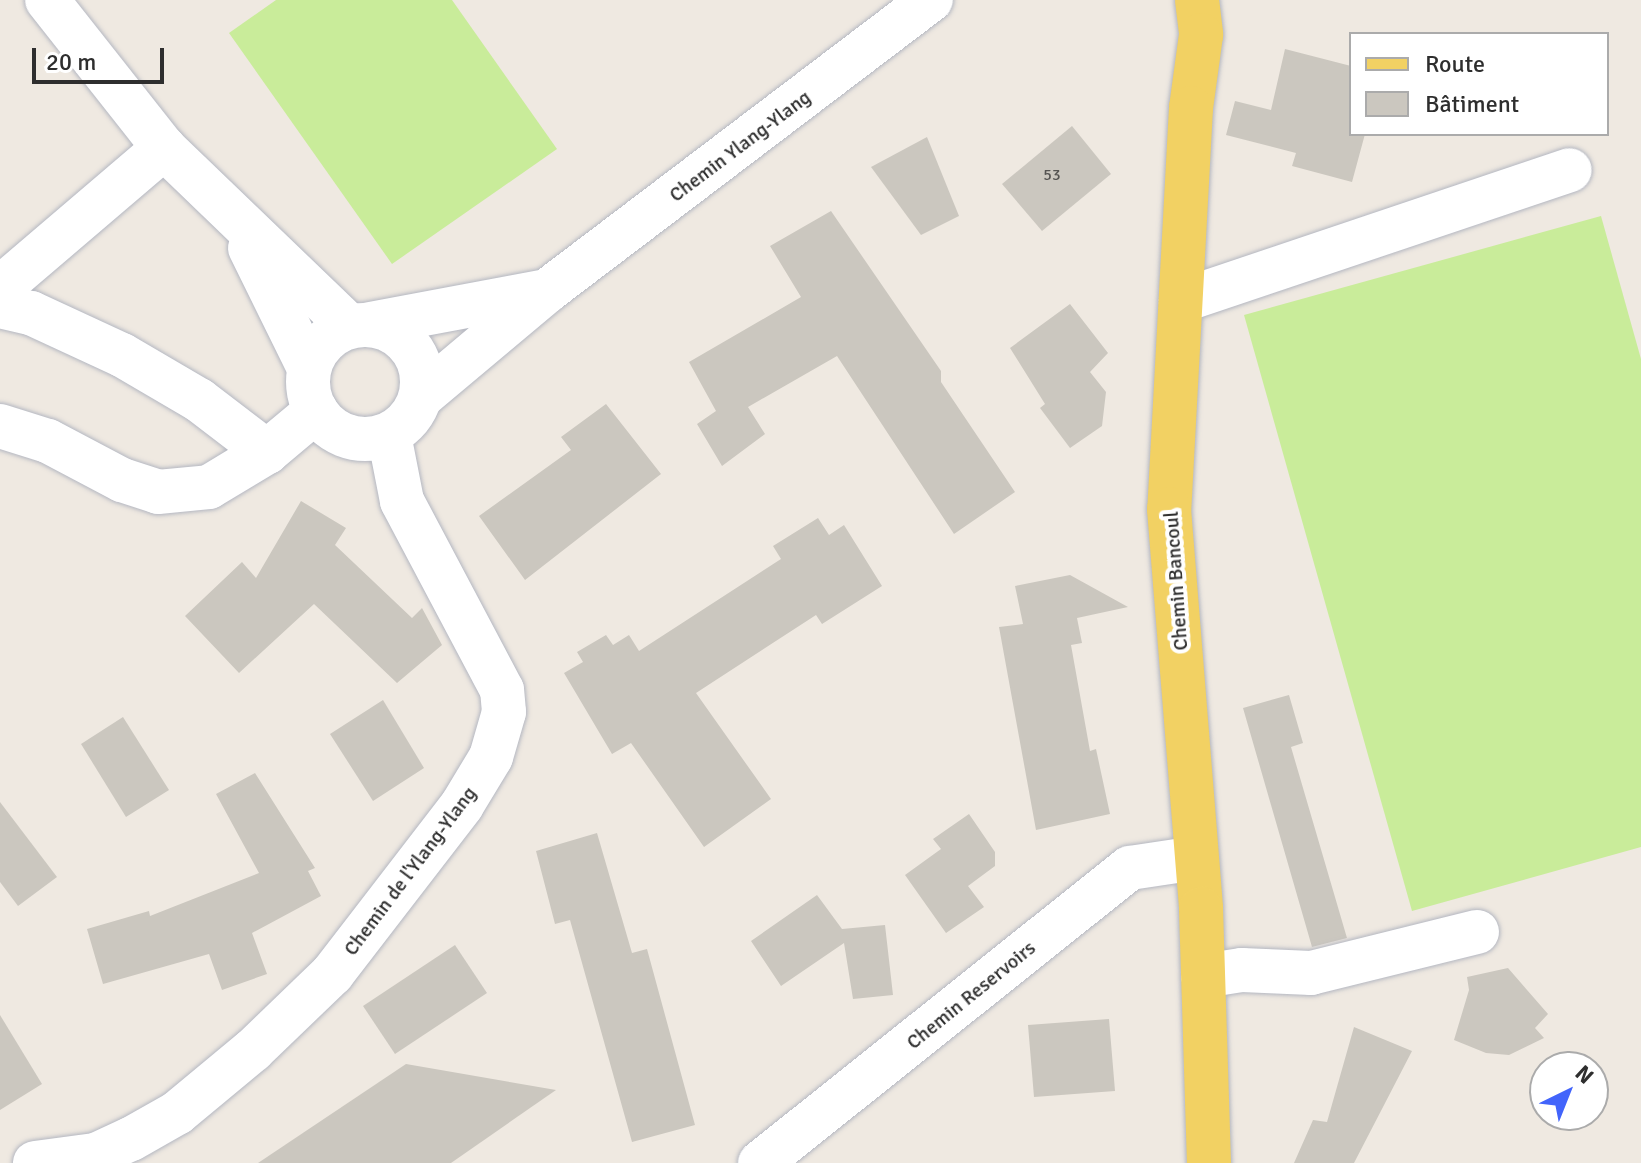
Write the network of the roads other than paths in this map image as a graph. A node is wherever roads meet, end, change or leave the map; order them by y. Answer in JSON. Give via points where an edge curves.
{"nodes":[{"id":1,"x":47,"y":0,"type":"edge"},
{"id":2,"x":1197,"y":0,"type":"edge"},
{"id":3,"x":933,"y":4,"type":"edge"},
{"id":4,"x":164,"y":148,"type":"junction"},
{"id":5,"x":1570,"y":170,"type":"dead end"},
{"id":6,"x":238,"y":224,"type":"junction"},
{"id":7,"x":0,"y":288,"type":"edge"},
{"id":8,"x":547,"y":291,"type":"junction"},
{"id":9,"x":1181,"y":301,"type":"junction"},
{"id":10,"x":0,"y":306,"type":"edge"},
{"id":11,"x":360,"y":325,"type":"junction"},
{"id":12,"x":309,"y":368,"type":"junction"},
{"id":13,"x":422,"y":396,"type":"junction"},
{"id":14,"x":316,"y":411,"type":"junction"},
{"id":15,"x":0,"y":426,"type":"edge"},
{"id":16,"x":389,"y":435,"type":"junction"},
{"id":17,"x":267,"y":452,"type":"junction"},
{"id":18,"x":1196,"y":858,"type":"junction"},
{"id":19,"x":1477,"y":932,"type":"dead end"},
{"id":20,"x":1203,"y":976,"type":"junction"},
{"id":21,"x":35,"y":1163,"type":"edge"},
{"id":22,"x":760,"y":1163,"type":"edge"},
{"id":23,"x":1209,"y":1163,"type":"edge"}],
"edges":[{"from":1,"to":4,"type":"street"},
{"from":2,"to":9,"type":"main road","name":"Chemin Bancoul","via":[[1201,35],[1191,108]]},
{"from":3,"to":8,"type":"street","name":"Chemin Ylang-Ylang"},
{"from":4,"to":6,"type":"street"},
{"from":4,"to":7,"type":"street"},
{"from":5,"to":9,"type":"street"},
{"from":6,"to":11,"type":"street"},
{"from":6,"to":12,"type":"street"},
{"from":8,"to":11,"type":"street","name":"Chemin Ylang-Ylang"},
{"from":8,"to":13,"type":"street","name":"Chemin Ylang-Ylang"},
{"from":9,"to":18,"type":"main road","name":"Chemin Bancoul","via":[[1169,509]]},
{"from":10,"to":17,"type":"street","via":[[31,313],[122,355],[199,400]]},
{"from":11,"to":12,"type":"street","via":[[331,335]]},
{"from":11,"to":13,"type":"street","via":[[396,332],[414,351]]},
{"from":12,"to":14,"type":"street","via":[[308,390]]},
{"from":13,"to":16,"type":"street","via":[[409,421]]},
{"from":14,"to":16,"type":"street","via":[[336,431],[361,439]]},
{"from":14,"to":17,"type":"street"},
{"from":15,"to":17,"type":"street","via":[[48,441],[122,480],[158,492],[209,487]]},
{"from":16,"to":21,"type":"street","name":"Chemin de l'Ylang-Ylang","via":[[402,501],[502,690],[504,712],[491,757],[436,842],[332,974],[253,1050],[177,1113],[131,1139],[96,1155]]},
{"from":18,"to":20,"type":"main road","name":"Chemin Bancoul"},
{"from":18,"to":22,"type":"street","name":"Chemin Reservoirs","via":[[1130,868]]},
{"from":19,"to":20,"type":"street","via":[[1311,973],[1242,970]]},
{"from":20,"to":23,"type":"main road","name":"Chemin Bancoul"}]}
